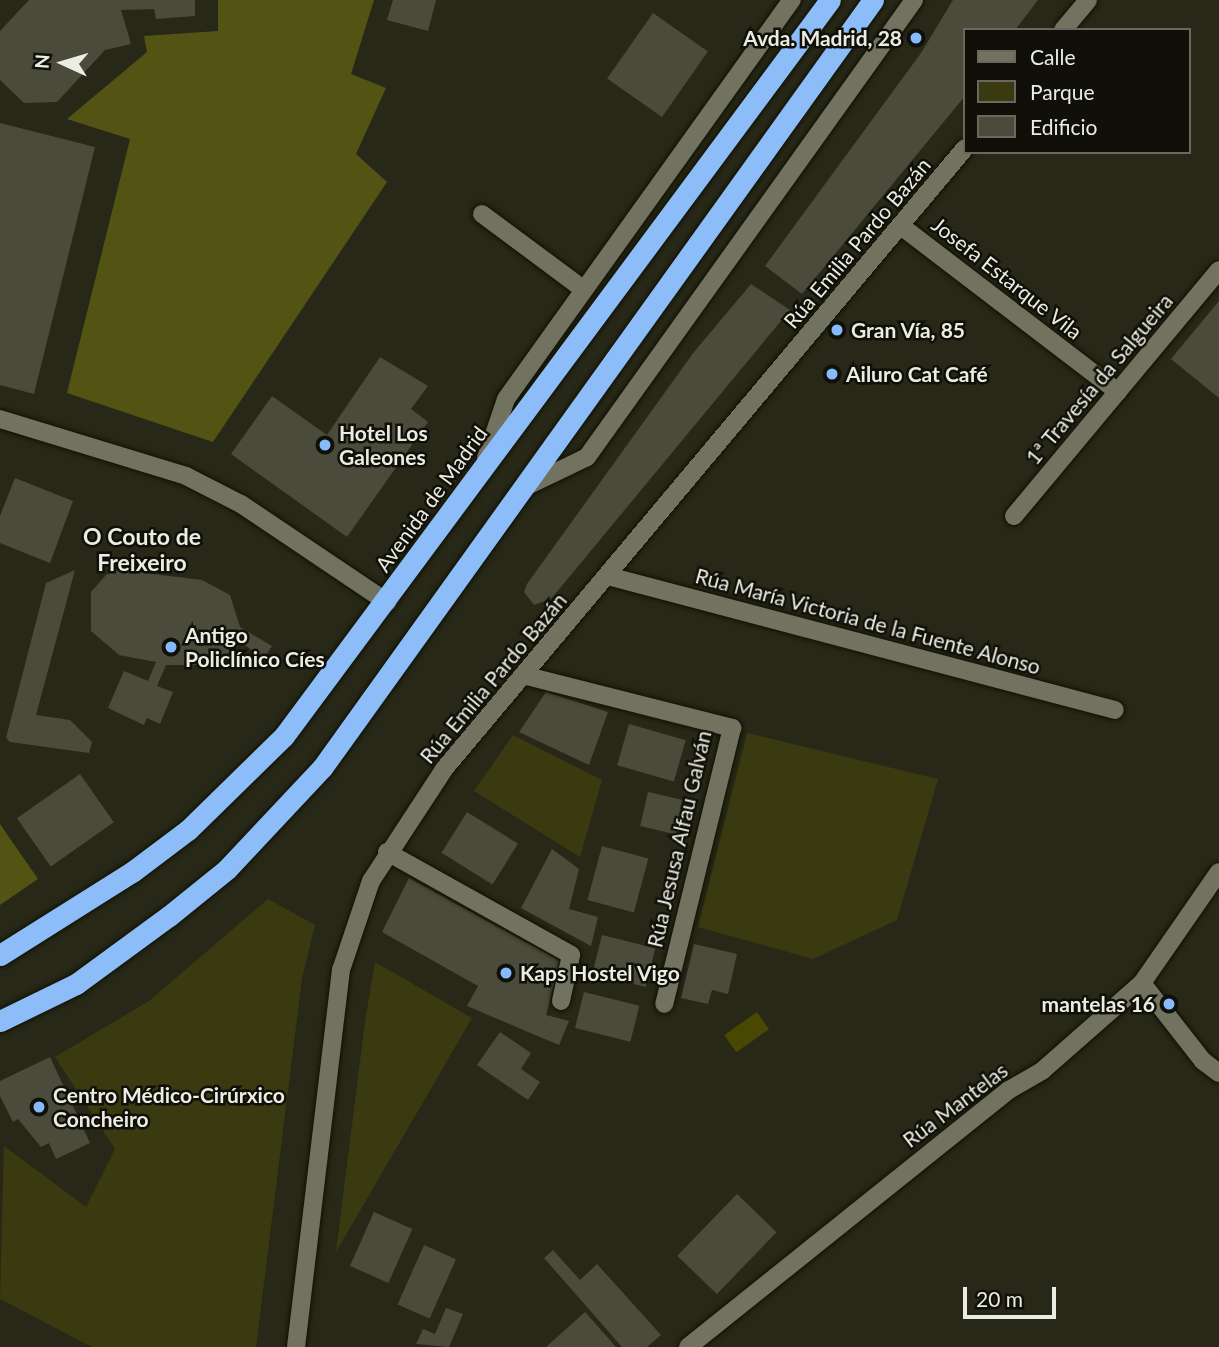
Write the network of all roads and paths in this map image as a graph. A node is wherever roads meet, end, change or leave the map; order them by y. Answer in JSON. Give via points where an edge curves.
{"nodes":[{"id":1,"x":792,"y":0,"type":"edge"},
{"id":2,"x":830,"y":0,"type":"edge"},
{"id":3,"x":873,"y":0,"type":"edge"},
{"id":4,"x":914,"y":0,"type":"edge"},
{"id":5,"x":1088,"y":0,"type":"edge"},
{"id":6,"x":1065,"y":28,"type":"edge"},
{"id":7,"x":964,"y":149,"type":"edge"},
{"id":8,"x":482,"y":214,"type":"dead end"},
{"id":9,"x":901,"y":226,"type":"junction"},
{"id":10,"x":1219,"y":270,"type":"edge"},
{"id":11,"x":583,"y":289,"type":"junction"},
{"id":12,"x":1118,"y":392,"type":"junction"},
{"id":13,"x":0,"y":419,"type":"edge"},
{"id":14,"x":483,"y":468,"type":"junction"},
{"id":15,"x":520,"y":489,"type":"junction"},
{"id":16,"x":1014,"y":516,"type":"dead end"},
{"id":17,"x":608,"y":576,"type":"junction"},
{"id":18,"x":387,"y":602,"type":"junction"},
{"id":19,"x":523,"y":675,"type":"junction"},
{"id":20,"x":1115,"y":710,"type":"dead end"},
{"id":21,"x":387,"y":852,"type":"junction"},
{"id":22,"x":1219,"y":872,"type":"edge"},
{"id":23,"x":0,"y":954,"type":"edge"},
{"id":24,"x":1142,"y":983,"type":"junction"},
{"id":25,"x":561,"y":1001,"type":"dead end"},
{"id":26,"x":664,"y":1004,"type":"dead end"},
{"id":27,"x":0,"y":1021,"type":"edge"},
{"id":28,"x":1219,"y":1073,"type":"edge"},
{"id":29,"x":296,"y":1347,"type":"edge"},
{"id":30,"x":688,"y":1347,"type":"edge"}],
"edges":[{"from":1,"to":11,"type":"street"},
{"from":2,"to":14,"type":"highway","name":"Avenida de Madrid"},
{"from":3,"to":15,"type":"highway"},
{"from":4,"to":15,"type":"street","via":[[587,457]]},
{"from":5,"to":6,"type":"street"},
{"from":7,"to":9,"type":"street","name":"Rúa Emilia Pardo Bazán"},
{"from":8,"to":11,"type":"street"},
{"from":9,"to":12,"type":"street","name":"Josefa Estarque Vila"},
{"from":9,"to":17,"type":"street","name":"Rúa Emilia Pardo Bazán"},
{"from":10,"to":12,"type":"street","name":"1ª Travesía da Salgueira"},
{"from":11,"to":14,"type":"street","via":[[506,399]]},
{"from":12,"to":16,"type":"street","name":"1ª Travesía da Salgueira"},
{"from":13,"to":18,"type":"street","via":[[186,475],[241,504]]},
{"from":14,"to":18,"type":"highway","name":"Avenida de Madrid"},
{"from":15,"to":27,"type":"highway","via":[[427,628],[322,768],[227,869],[76,984]]},
{"from":17,"to":19,"type":"street","name":"Rúa Emilia Pardo Bazán"},
{"from":17,"to":20,"type":"street","name":"Rúa María Victoria de la Fuente Alonso"},
{"from":18,"to":23,"type":"highway","name":"Avenida de Madrid","via":[[284,736],[238,786],[132,872]]},
{"from":19,"to":21,"type":"street","name":"Rúa Emilia Pardo Bazán","via":[[445,768]]},
{"from":19,"to":26,"type":"street","name":"Rúa Jesusa Alfau Galván","via":[[732,729]]},
{"from":21,"to":25,"type":"street","via":[[571,955]]},
{"from":21,"to":29,"type":"street","name":"Rúa Emilia Pardo Bazán","via":[[354,924],[341,970]]},
{"from":22,"to":24,"type":"street","name":"Rúa Mantelas"},
{"from":24,"to":28,"type":"street","via":[[1203,1061]]},
{"from":24,"to":30,"type":"street","name":"Rúa Mantelas","via":[[1043,1070],[966,1123]]}]}
